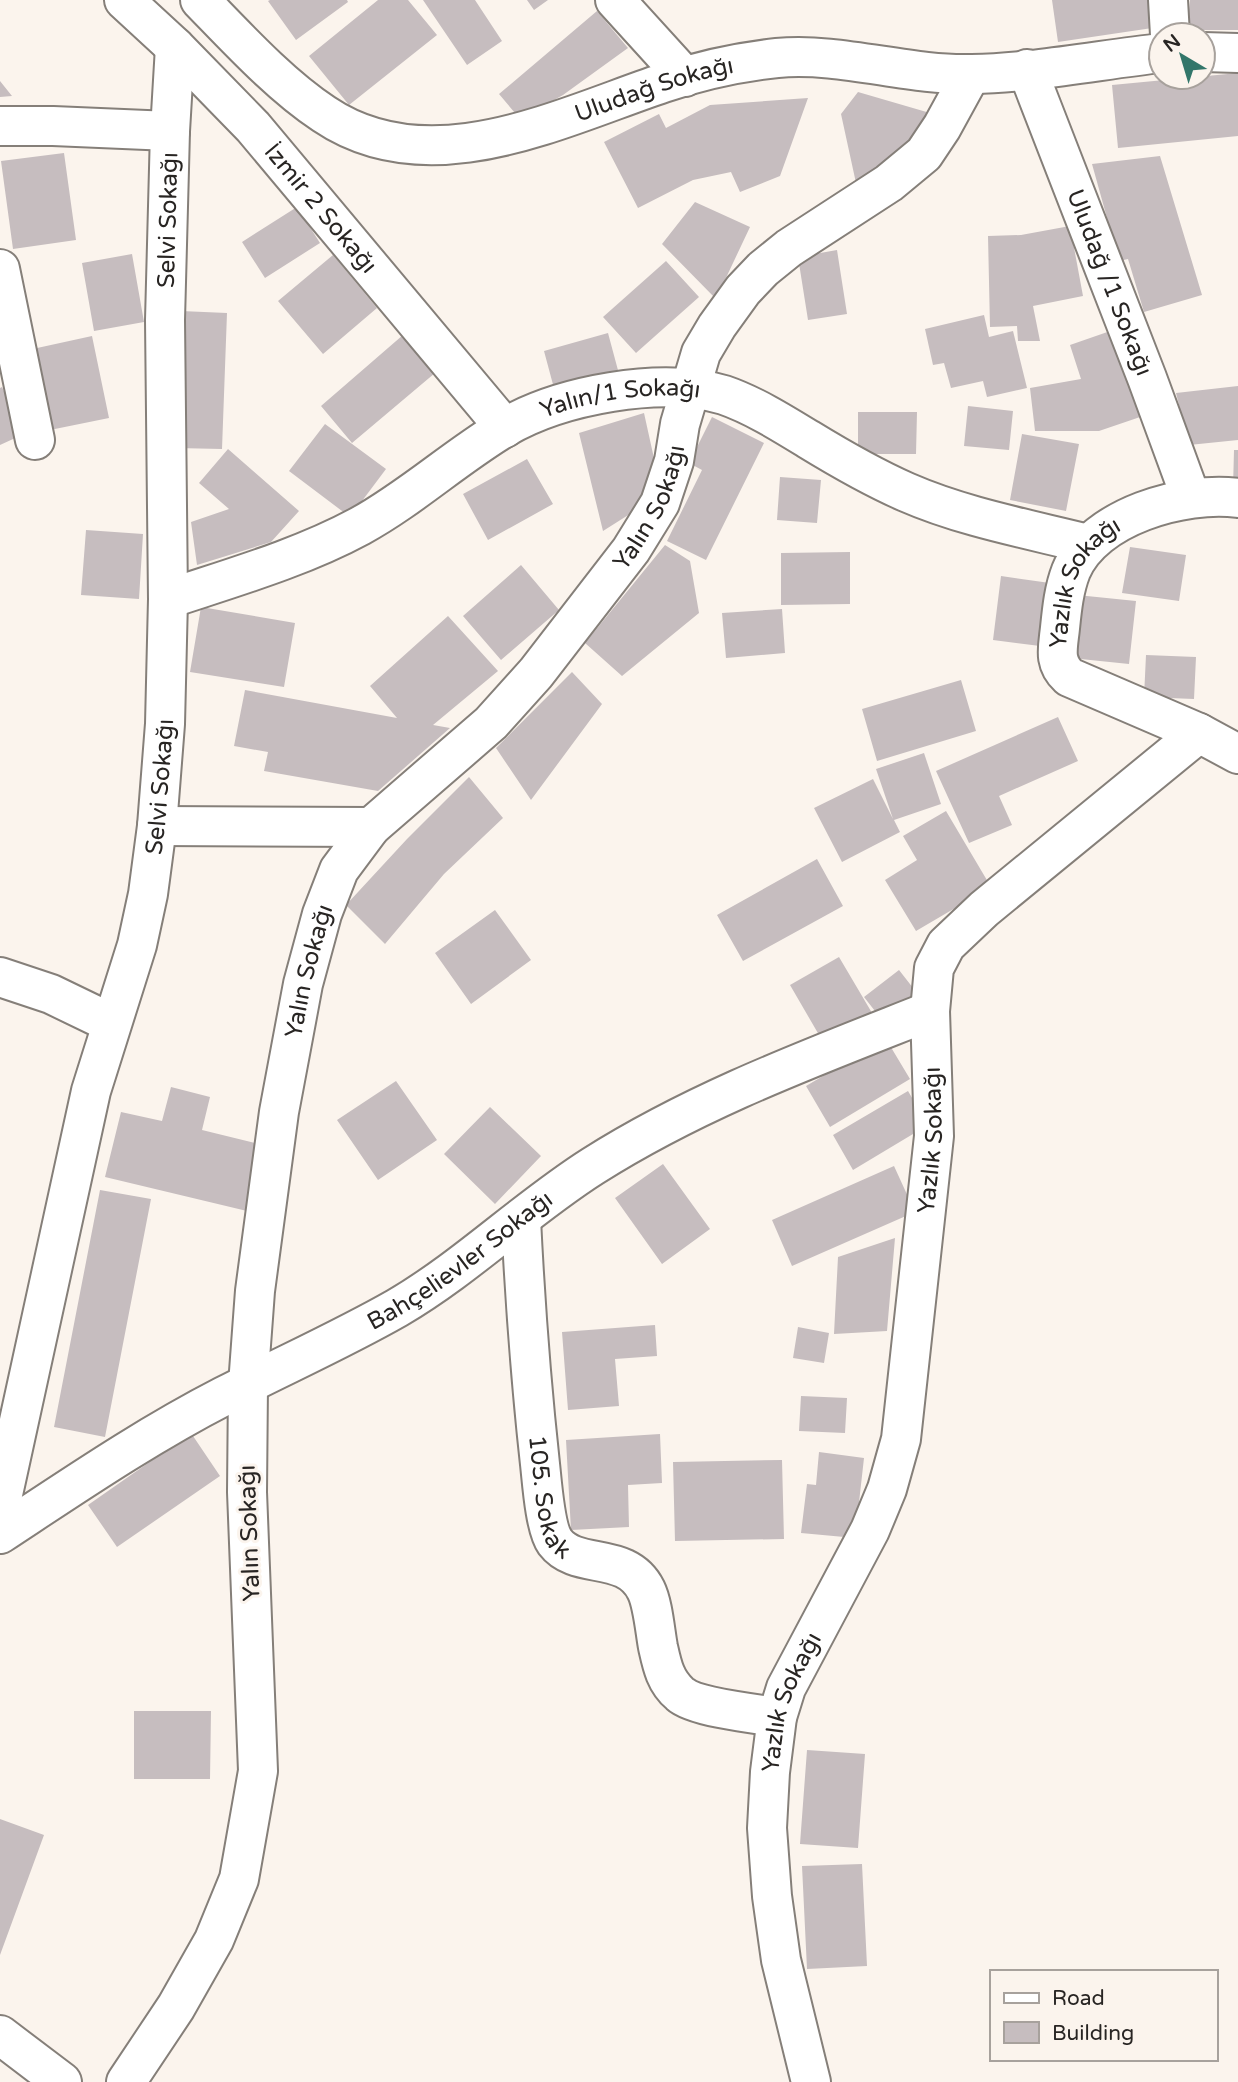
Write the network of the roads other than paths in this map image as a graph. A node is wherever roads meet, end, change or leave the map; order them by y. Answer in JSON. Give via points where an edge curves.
{"nodes":[{"id":1,"x":124,"y":0,"type":"edge"},
{"id":2,"x":200,"y":0,"type":"edge"},
{"id":3,"x":615,"y":0,"type":"edge"},
{"id":4,"x":1168,"y":0,"type":"edge"},
{"id":5,"x":1169,"y":21,"type":"edge"},
{"id":6,"x":175,"y":47,"type":"junction"},
{"id":7,"x":1217,"y":52,"type":"edge"},
{"id":8,"x":1238,"y":53,"type":"edge"},
{"id":9,"x":1147,"y":55,"type":"edge"},
{"id":10,"x":1027,"y":69,"type":"junction"},
{"id":11,"x":971,"y":75,"type":"junction"},
{"id":12,"x":685,"y":77,"type":"junction"},
{"id":13,"x":0,"y":127,"type":"edge"},
{"id":14,"x":170,"y":131,"type":"junction"},
{"id":15,"x":0,"y":269,"type":"edge"},
{"id":16,"x":689,"y":388,"type":"junction"},
{"id":17,"x":505,"y":428,"type":"junction"},
{"id":18,"x":35,"y":440,"type":"dead end"},
{"id":19,"x":1238,"y":498,"type":"edge"},
{"id":20,"x":1191,"y":499,"type":"junction"},
{"id":21,"x":1088,"y":544,"type":"junction"},
{"id":22,"x":168,"y":599,"type":"junction"},
{"id":23,"x":1199,"y":733,"type":"junction"},
{"id":24,"x":1238,"y":754,"type":"edge"},
{"id":25,"x":158,"y":826,"type":"junction"},
{"id":26,"x":371,"y":827,"type":"junction"},
{"id":27,"x":0,"y":978,"type":"edge"},
{"id":28,"x":930,"y":1011,"type":"junction"},
{"id":29,"x":111,"y":1023,"type":"junction"},
{"id":30,"x":521,"y":1219,"type":"junction"},
{"id":31,"x":248,"y":1385,"type":"junction"},
{"id":32,"x":0,"y":1508,"type":"edge"},
{"id":33,"x":0,"y":1534,"type":"edge"},
{"id":34,"x":777,"y":1717,"type":"junction"},
{"id":35,"x":0,"y":2035,"type":"edge"},
{"id":36,"x":62,"y":2082,"type":"edge"},
{"id":37,"x":126,"y":2082,"type":"edge"},
{"id":38,"x":811,"y":2082,"type":"edge"}],
"edges":[{"from":1,"to":6,"type":"street","name":"İzmir 2 Sokağı"},
{"from":2,"to":12,"type":"street","name":"Uludağ Sokağı","via":[[325,115],[394,143],[497,139],[560,122]]},
{"from":3,"to":12,"type":"street"},
{"from":4,"to":5,"type":"street"},
{"from":6,"to":14,"type":"street","name":"Selvi Sokağı"},
{"from":6,"to":17,"type":"street","name":"İzmir 2 Sokağı","via":[[253,127]]},
{"from":7,"to":8,"type":"street"},
{"from":9,"to":10,"type":"street","name":"Uludağ Sokağı"},
{"from":10,"to":11,"type":"street","name":"Uludağ Sokağı"},
{"from":10,"to":20,"type":"street","name":"Uludağ /1 Sokağı"},
{"from":11,"to":12,"type":"street","name":"Uludağ Sokağı","via":[[778,58]]},
{"from":11,"to":16,"type":"street","name":"Yalın Sokağı","via":[[924,154],[889,183],[789,248],[743,290],[701,353]]},
{"from":13,"to":14,"type":"street"},
{"from":14,"to":22,"type":"street","name":"Selvi Sokağı","via":[[165,320]]},
{"from":15,"to":18,"type":"street"},
{"from":16,"to":17,"type":"street","name":"Yalın/1 Sokağı","via":[[629,388],[533,414]]},
{"from":16,"to":21,"type":"street","name":"Yalın/1 Sokağı","via":[[724,395],[907,492]]},
{"from":16,"to":26,"type":"street","name":"Yalın Sokağı","via":[[660,503],[631,550],[536,673],[491,723]]},
{"from":17,"to":22,"type":"street","name":"Yalın/1 Sokağı","via":[[359,527],[264,567]]},
{"from":19,"to":20,"type":"street","name":"Yazlık Sokağı"},
{"from":20,"to":21,"type":"street","name":"Yazlık Sokağı","via":[[1144,511],[1108,528]]},
{"from":21,"to":23,"type":"street","name":"Yazlık Sokağı","via":[[1064,591],[1057,657],[1060,668],[1069,677]]},
{"from":22,"to":25,"type":"street","name":"Selvi Sokağı"},
{"from":23,"to":24,"type":"street"},
{"from":23,"to":28,"type":"street","name":"Yazlık Sokağı","via":[[946,945],[933,968]]},
{"from":25,"to":26,"type":"street"},
{"from":25,"to":29,"type":"street","name":"Selvi Sokağı","via":[[137,945]]},
{"from":26,"to":31,"type":"street","name":"Yalın Sokağı","via":[[339,870],[303,985],[255,1291]]},
{"from":27,"to":29,"type":"street","via":[[51,993]]},
{"from":28,"to":30,"type":"street","name":"Bahçelievler Sokağı","via":[[762,1078],[667,1122],[590,1168]]},
{"from":28,"to":34,"type":"street","name":"Yazlık Sokağı","via":[[934,1136],[901,1439],[870,1530],[786,1688]]},
{"from":29,"to":32,"type":"street","name":"Selvi Sokağı","via":[[72,1170]]},
{"from":30,"to":31,"type":"street","name":"Bahçelievler Sokağı","via":[[399,1306]]},
{"from":30,"to":34,"type":"street","name":"105. Sokak","via":[[528,1352],[545,1507],[555,1541],[572,1555],[632,1571],[646,1590],[662,1666],[681,1696],[710,1706]]},
{"from":31,"to":33,"type":"street","name":"Bahçelievler Sokağı","via":[[156,1433]]},
{"from":31,"to":37,"type":"street","name":"Yalın Sokağı","via":[[247,1492],[258,1771],[242,1866],[214,1940]]},
{"from":34,"to":38,"type":"street","name":"Yazlık Sokağı","via":[[767,1828],[772,1896],[781,1960]]},
{"from":35,"to":36,"type":"street"}]}
